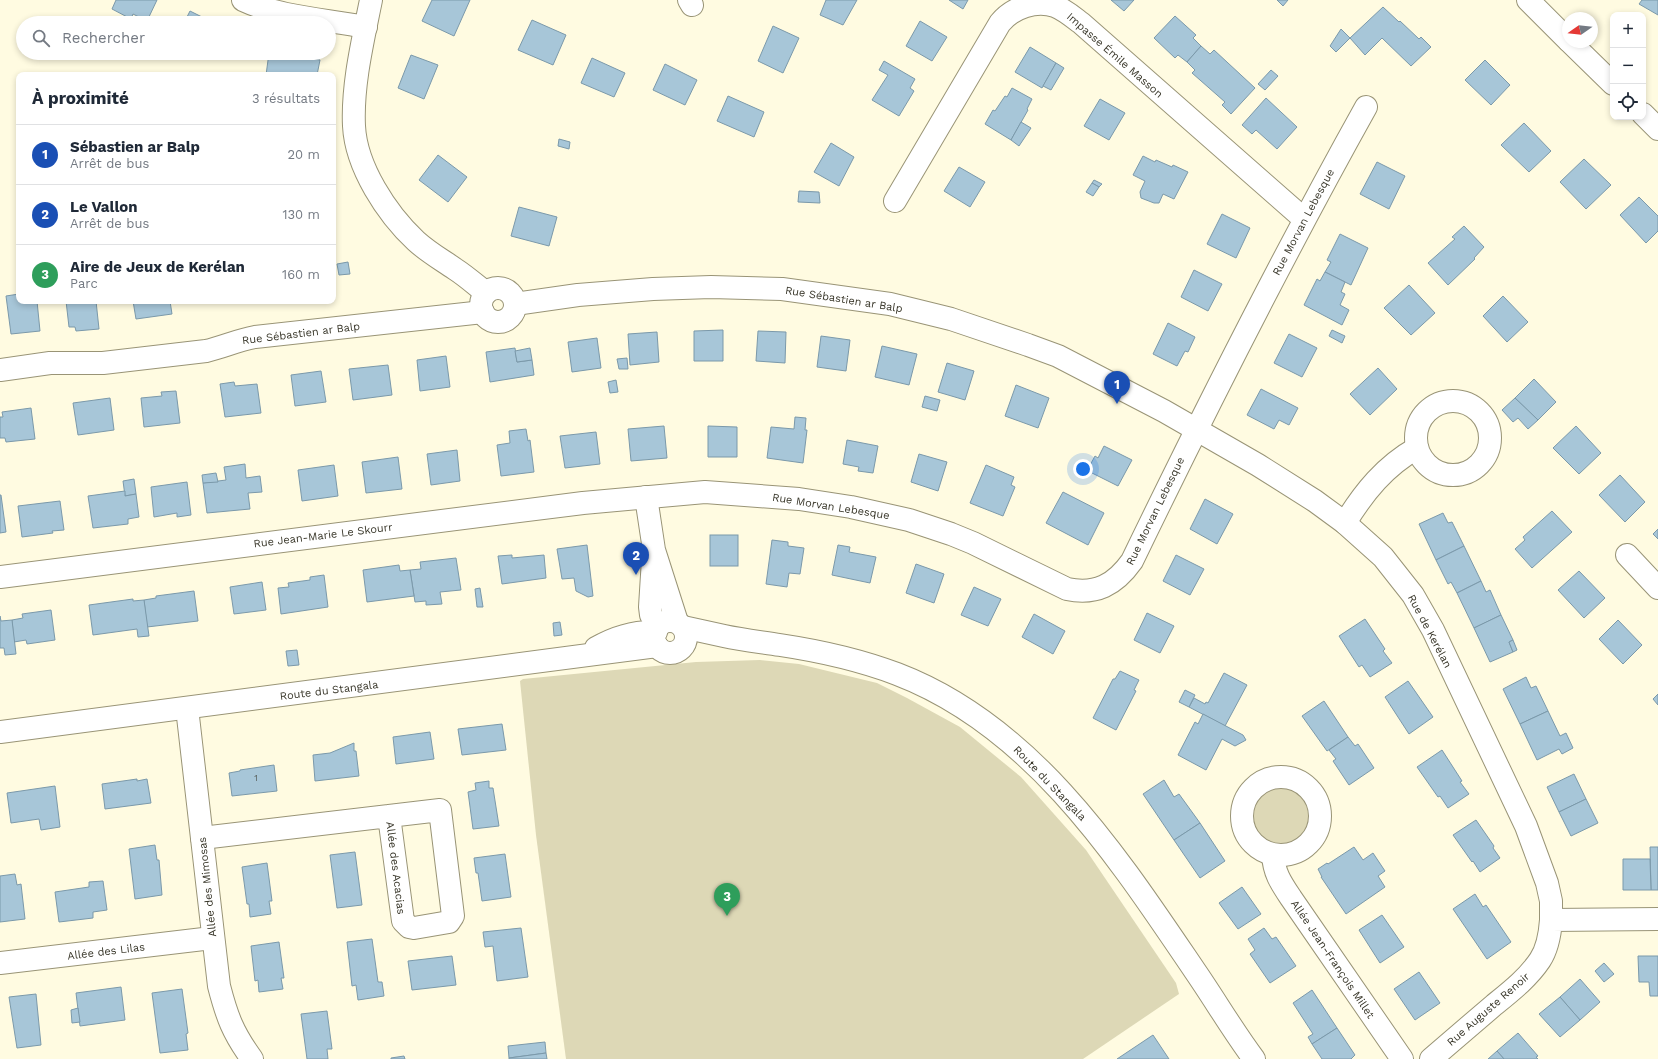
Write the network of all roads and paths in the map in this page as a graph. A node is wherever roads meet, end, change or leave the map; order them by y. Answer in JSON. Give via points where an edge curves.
{"nodes":[{"id":1,"x":243,"y":0,"type":"edge"},
{"id":2,"x":371,"y":0,"type":"edge"},
{"id":3,"x":1528,"y":0,"type":"edge"},
{"id":4,"x":295,"y":16,"type":"edge"},
{"id":5,"x":336,"y":22,"type":"edge"},
{"id":6,"x":366,"y":27,"type":"junction"},
{"id":7,"x":1562,"y":34,"type":"edge"},
{"id":8,"x":1576,"y":48,"type":"edge"},
{"id":9,"x":1610,"y":81,"type":"edge"},
{"id":10,"x":1366,"y":107,"type":"dead end"},
{"id":11,"x":1646,"y":117,"type":"edge"},
{"id":12,"x":1658,"y":129,"type":"edge"},
{"id":13,"x":895,"y":201,"type":"dead end"},
{"id":14,"x":1304,"y":219,"type":"junction"},
{"id":15,"x":485,"y":303,"type":"junction"},
{"id":16,"x":0,"y":370,"type":"edge"},
{"id":17,"x":1196,"y":429,"type":"junction"},
{"id":18,"x":1417,"y":448,"type":"dead end"},
{"id":19,"x":646,"y":497,"type":"junction"},
{"id":20,"x":1345,"y":523,"type":"junction"},
{"id":21,"x":1627,"y":555,"type":"dead end"},
{"id":22,"x":0,"y":577,"type":"edge"},
{"id":23,"x":1658,"y":588,"type":"edge"},
{"id":24,"x":669,"y":633,"type":"junction"},
{"id":25,"x":186,"y":708,"type":"junction"},
{"id":26,"x":0,"y":732,"type":"edge"},
{"id":27,"x":389,"y":816,"type":"junction"},
{"id":28,"x":202,"y":838,"type":"junction"},
{"id":29,"x":1272,"y":855,"type":"dead end"},
{"id":30,"x":1658,"y":919,"type":"edge"},
{"id":31,"x":1551,"y":920,"type":"junction"},
{"id":32,"x":212,"y":938,"type":"junction"},
{"id":33,"x":0,"y":963,"type":"edge"},
{"id":34,"x":252,"y":1059,"type":"edge"},
{"id":35,"x":1254,"y":1059,"type":"edge"},
{"id":36,"x":1402,"y":1059,"type":"edge"},
{"id":37,"x":1431,"y":1059,"type":"edge"}],
"edges":[{"from":1,"to":4,"type":"street","via":[[265,10]]},
{"from":2,"to":6,"type":"street"},
{"from":3,"to":7,"type":"street"},
{"from":5,"to":6,"type":"street"},
{"from":6,"to":15,"type":"street","via":[[355,95],[354,126],[366,169],[386,206],[402,226],[435,257],[463,274]]},
{"from":8,"to":9,"type":"street"},
{"from":10,"to":14,"type":"street","name":"Rue Morvan Lebesque"},
{"from":11,"to":12,"type":"street"},
{"from":13,"to":14,"type":"street","name":"Impasse Émile Masson","via":[[1000,23],[1020,7],[1041,2],[1055,5],[1081,23]]},
{"from":14,"to":17,"type":"street","name":"Rue Morvan Lebesque"},
{"from":15,"to":16,"type":"street","name":"Rue Sébastien ar Balp","via":[[237,340],[206,351],[104,363],[50,362]]},
{"from":15,"to":17,"type":"street","name":"Rue Sébastien ar Balp","via":[[489,319],[500,322],[510,317],[515,304],[653,288],[782,289],[890,304],[951,319],[1058,356]]},
{"from":17,"to":19,"type":"street","name":"Rue Morvan Lebesque","via":[[1128,567],[1112,583],[1088,592],[1067,589],[928,525],[883,513],[800,499],[736,493],[699,492]]},
{"from":17,"to":20,"type":"street","name":"Rue de Kerélan","via":[[1290,485]]},
{"from":18,"to":20,"type":"street","via":[[1387,468],[1360,500]]},
{"from":19,"to":22,"type":"street","name":"Rue Jean-Marie Le Skourr","via":[[584,502]]},
{"from":19,"to":24,"type":"street"},
{"from":20,"to":31,"type":"street","name":"Rue de Kerélan","via":[[1392,567],[1413,595],[1432,630],[1526,826],[1547,882],[1551,900]]},
{"from":21,"to":23,"type":"street"},
{"from":24,"to":25,"type":"street","name":"Route du Stangala","via":[[583,656]]},
{"from":24,"to":35,"type":"street","name":"Route du Stangala","via":[[723,636],[797,648],[892,672],[930,689],[1002,735],[1027,756],[1078,810],[1115,857]]},
{"from":25,"to":26,"type":"street","name":"Route du Stangala"},
{"from":25,"to":28,"type":"street","name":"Allée des Mimosas"},
{"from":27,"to":27,"type":"street","name":"Allée des Acacias","via":[[440,810],[453,916],[449,922],[409,927],[403,921]]},
{"from":27,"to":28,"type":"street","name":"Allée des Acacias"},
{"from":28,"to":32,"type":"street","name":"Allée des Mimosas"},
{"from":29,"to":36,"type":"street","name":"Allée Jean-François Millet","via":[[1276,873],[1291,898]]},
{"from":30,"to":31,"type":"street"},
{"from":31,"to":37,"type":"street","name":"Rue Auguste Renoir","via":[[1547,946],[1530,973]]},
{"from":32,"to":33,"type":"street","name":"Allée des Lilas"},
{"from":32,"to":34,"type":"street","name":"Allée des Mimosas","via":[[219,986],[227,1016],[238,1039]]}]}
